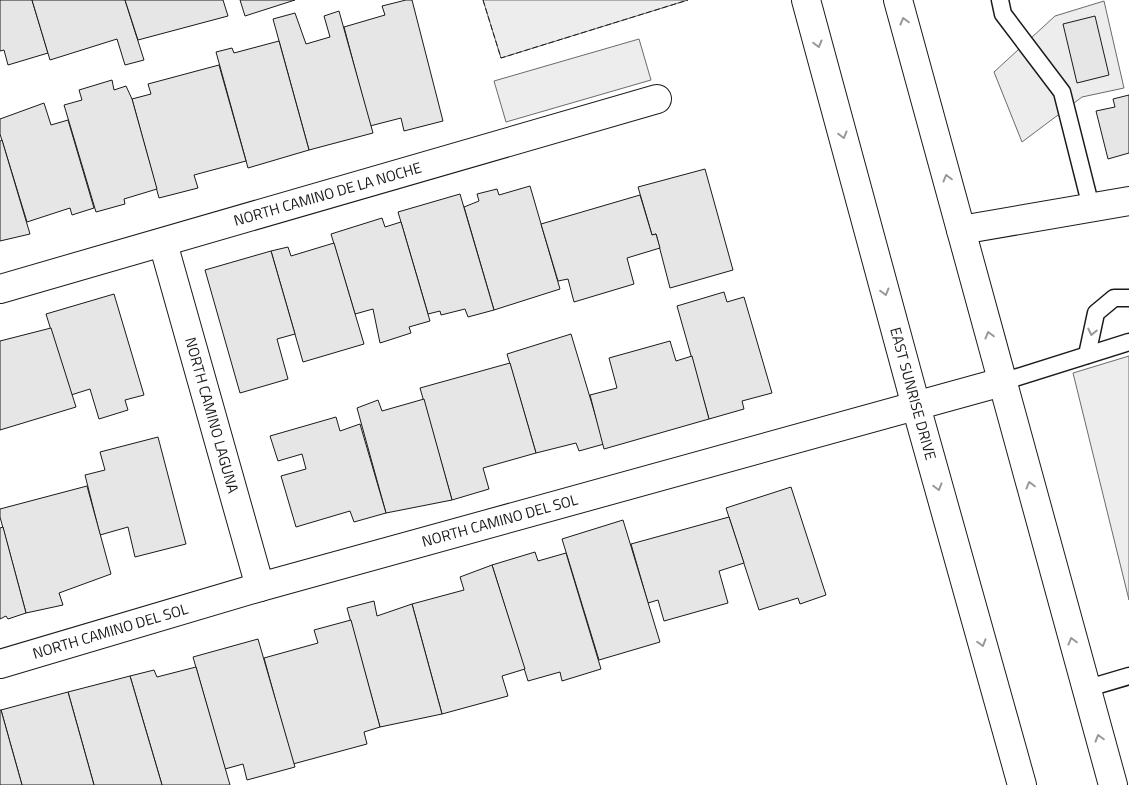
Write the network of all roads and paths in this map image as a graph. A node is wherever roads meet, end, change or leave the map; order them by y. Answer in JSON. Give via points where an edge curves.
{"nodes":[{"id":1,"x":806,"y":0,"type":"edge"},
{"id":2,"x":898,"y":0,"type":"edge"},
{"id":3,"x":1000,"y":0,"type":"edge"},
{"id":4,"x":657,"y":100,"type":"dead end"},
{"id":5,"x":1129,"y":201,"type":"edge"},
{"id":6,"x":1091,"y":207,"type":"junction"},
{"id":7,"x":961,"y":230,"type":"junction"},
{"id":8,"x":163,"y":243,"type":"junction"},
{"id":9,"x":0,"y":289,"type":"edge"},
{"id":10,"x":1129,"y":298,"type":"edge"},
{"id":11,"x":1129,"y":342,"type":"edge"},
{"id":12,"x":1087,"y":355,"type":"junction"},
{"id":13,"x":1002,"y":382,"type":"junction"},
{"id":14,"x":916,"y":406,"type":"junction"},
{"id":15,"x":260,"y":587,"type":"junction"},
{"id":16,"x":0,"y":664,"type":"edge"},
{"id":17,"x":1129,"y":676,"type":"edge"},
{"id":18,"x":1085,"y":688,"type":"junction"},
{"id":19,"x":1022,"y":785,"type":"edge"},
{"id":20,"x":1113,"y":785,"type":"edge"}],
"edges":[{"from":1,"to":14,"type":"street","name":"EAST SUNRISE DRIVE","one_way":true},
{"from":7,"to":2,"type":"street","one_way":true},
{"from":3,"to":6,"type":"lane","via":[[1003,14],[1062,92]]},
{"from":4,"to":8,"type":"street","name":"NORTH CAMINO DE LA NOCHE"},
{"from":5,"to":6,"type":"street"},
{"from":6,"to":7,"type":"street"},
{"from":13,"to":7,"type":"street","one_way":true},
{"from":8,"to":9,"type":"street","name":"NORTH CAMINO DE LA NOCHE"},
{"from":8,"to":15,"type":"street","name":"NORTH CAMINO LAGUNA"},
{"from":10,"to":12,"type":"lane","one_way":true,"via":[[1114,298],[1096,313]]},
{"from":11,"to":12,"type":"lane"},
{"from":12,"to":13,"type":"lane"},
{"from":13,"to":14,"type":"street","name":"NORTH CAMINO DEL SOL"},
{"from":18,"to":13,"type":"street","one_way":true},
{"from":14,"to":15,"type":"street","name":"NORTH CAMINO DEL SOL"},
{"from":14,"to":19,"type":"street","name":"EAST SUNRISE DRIVE","one_way":true},
{"from":15,"to":16,"type":"street","name":"NORTH CAMINO DEL SOL"},
{"from":17,"to":18,"type":"lane"},
{"from":20,"to":18,"type":"street","one_way":true}]}
